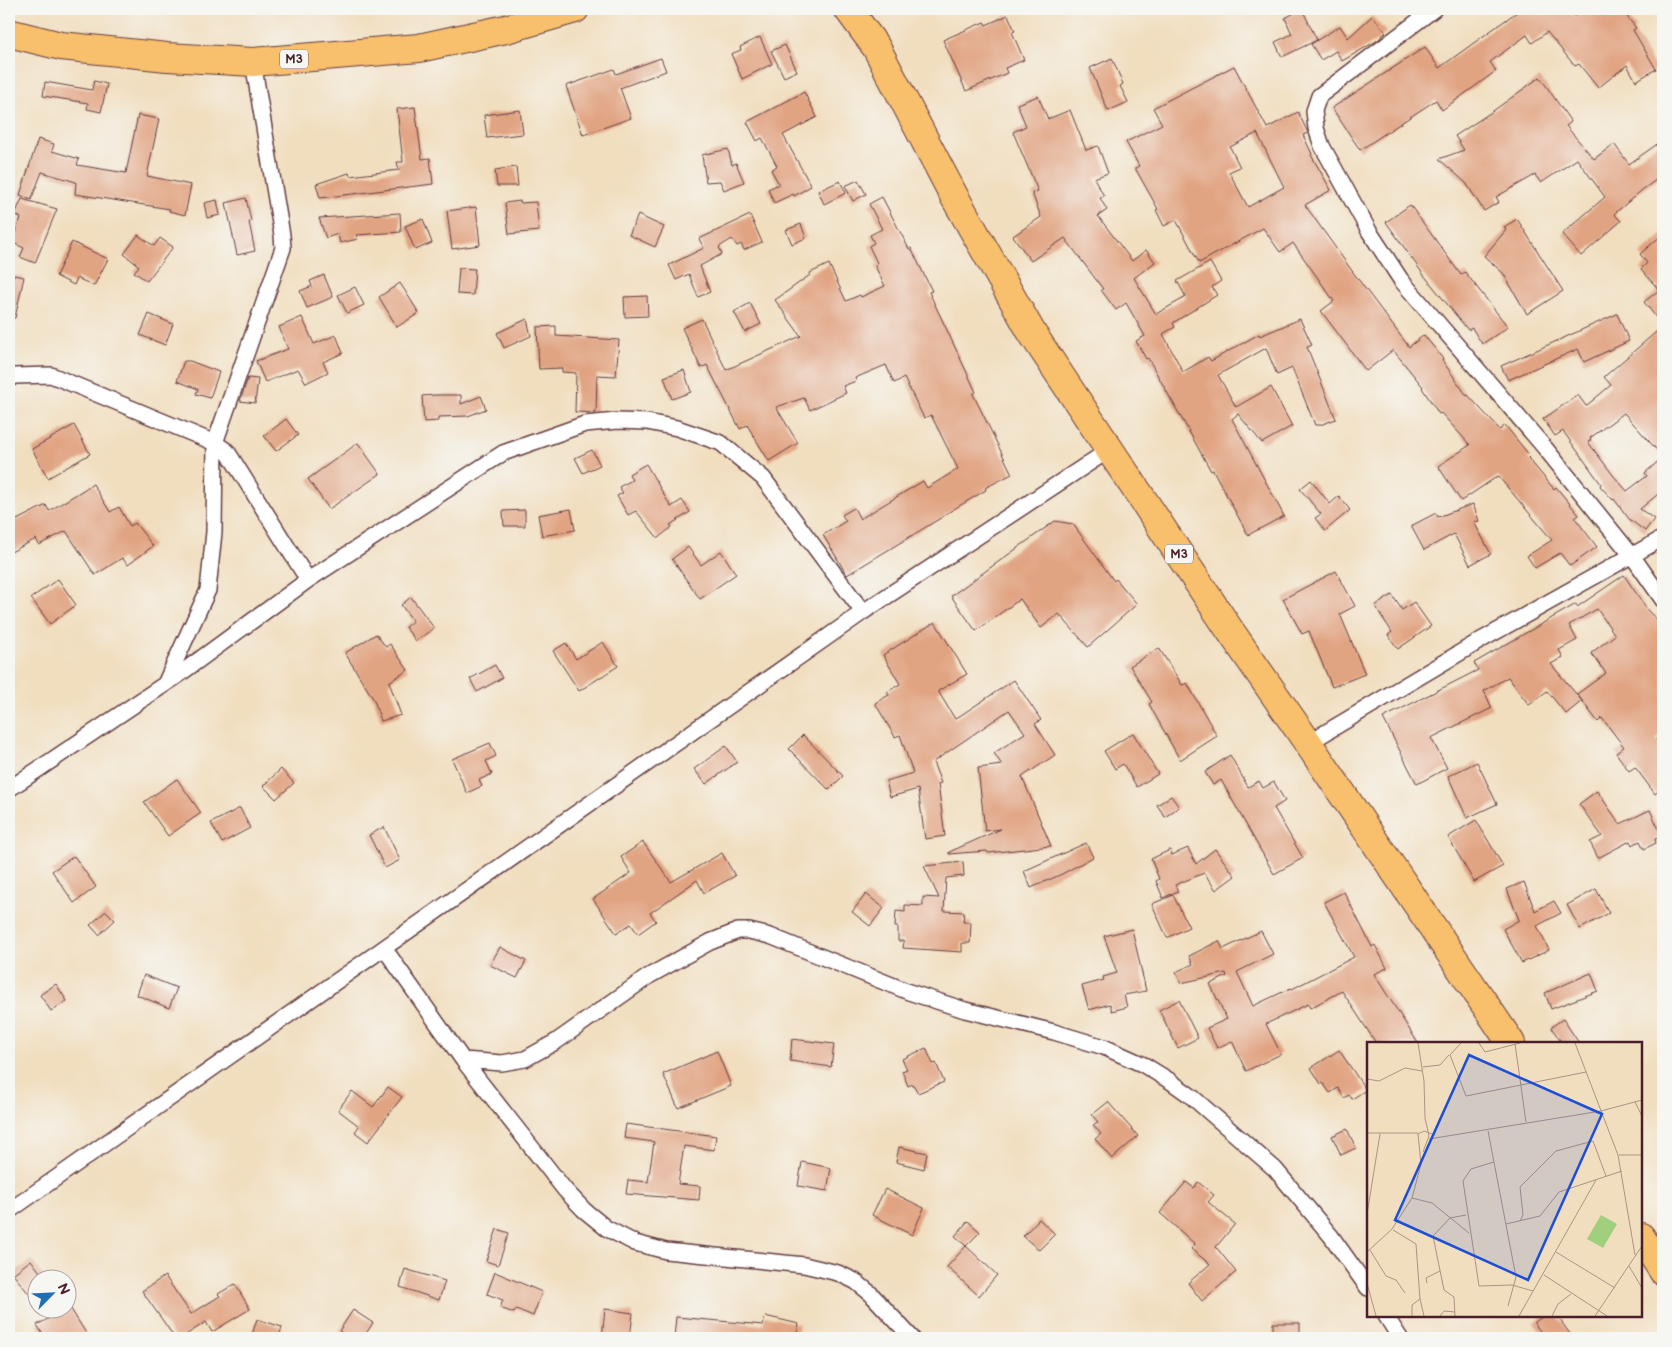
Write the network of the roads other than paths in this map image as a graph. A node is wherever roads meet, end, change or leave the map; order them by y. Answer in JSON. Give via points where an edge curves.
{"nodes":[{"id":1,"x":575,"y":9,"type":"edge"},
{"id":2,"x":848,"y":9,"type":"edge"},
{"id":3,"x":868,"y":9,"type":"edge"},
{"id":4,"x":1434,"y":9,"type":"edge"},
{"id":5,"x":9,"y":33,"type":"edge"},
{"id":6,"x":876,"y":47,"type":"junction"},
{"id":7,"x":253,"y":62,"type":"junction"},
{"id":8,"x":9,"y":380,"type":"edge"},
{"id":9,"x":214,"y":443,"type":"junction"},
{"id":10,"x":1108,"y":450,"type":"junction"},
{"id":11,"x":1663,"y":538,"type":"edge"},
{"id":12,"x":1633,"y":556,"type":"junction"},
{"id":13,"x":308,"y":580,"type":"junction"},
{"id":14,"x":1663,"y":600,"type":"edge"},
{"id":15,"x":863,"y":612,"type":"junction"},
{"id":16,"x":165,"y":685,"type":"junction"},
{"id":17,"x":1308,"y":743,"type":"junction"},
{"id":18,"x":9,"y":789,"type":"edge"},
{"id":19,"x":384,"y":948,"type":"junction"},
{"id":20,"x":1510,"y":1042,"type":"edge"},
{"id":21,"x":463,"y":1060,"type":"junction"},
{"id":22,"x":9,"y":1211,"type":"edge"},
{"id":23,"x":1642,"y":1239,"type":"edge"},
{"id":24,"x":1663,"y":1271,"type":"edge"},
{"id":25,"x":1367,"y":1287,"type":"edge"},
{"id":26,"x":1387,"y":1317,"type":"edge"},
{"id":27,"x":912,"y":1338,"type":"edge"},
{"id":28,"x":1400,"y":1338,"type":"edge"}],
"edges":[{"from":1,"to":7,"type":"highway","number":"M3","via":[[506,29],[419,48]]},
{"from":2,"to":6,"type":"highway","number":"M3"},
{"from":3,"to":6,"type":"highway","number":"M3"},
{"from":4,"to":12,"type":"street","via":[[1319,96],[1314,111],[1322,146],[1369,231],[1401,280]]},
{"from":5,"to":7,"type":"highway","number":"M3","via":[[61,46]]},
{"from":6,"to":10,"type":"highway","number":"M3","via":[[954,196],[1032,333]]},
{"from":7,"to":9,"type":"street","via":[[283,248]]},
{"from":8,"to":9,"type":"street","via":[[15,376],[51,375]]},
{"from":9,"to":13,"type":"street","via":[[234,462]]},
{"from":9,"to":16,"type":"street","via":[[214,532],[208,590]]},
{"from":10,"to":15,"type":"street"},
{"from":10,"to":17,"type":"highway","number":"M3"},
{"from":11,"to":12,"type":"street"},
{"from":12,"to":14,"type":"street"},
{"from":12,"to":17,"type":"street"},
{"from":13,"to":15,"type":"street","via":[[503,453],[585,424],[647,422],[721,443],[763,478]]},
{"from":13,"to":16,"type":"street"},
{"from":15,"to":19,"type":"street"},
{"from":16,"to":18,"type":"street"},
{"from":17,"to":20,"type":"highway","number":"M3"},
{"from":19,"to":21,"type":"street"},
{"from":19,"to":22,"type":"street"},
{"from":21,"to":25,"type":"street","via":[[502,1064],[525,1059],[557,1041],[649,976],[704,945],[738,931],[770,936],[909,992],[1104,1047],[1144,1065],[1191,1096],[1276,1169]]},
{"from":21,"to":27,"type":"street","via":[[565,1190],[606,1228],[635,1243],[666,1251],[804,1265],[838,1273],[870,1293]]},
{"from":23,"to":24,"type":"highway"},
{"from":26,"to":28,"type":"street"}]}
